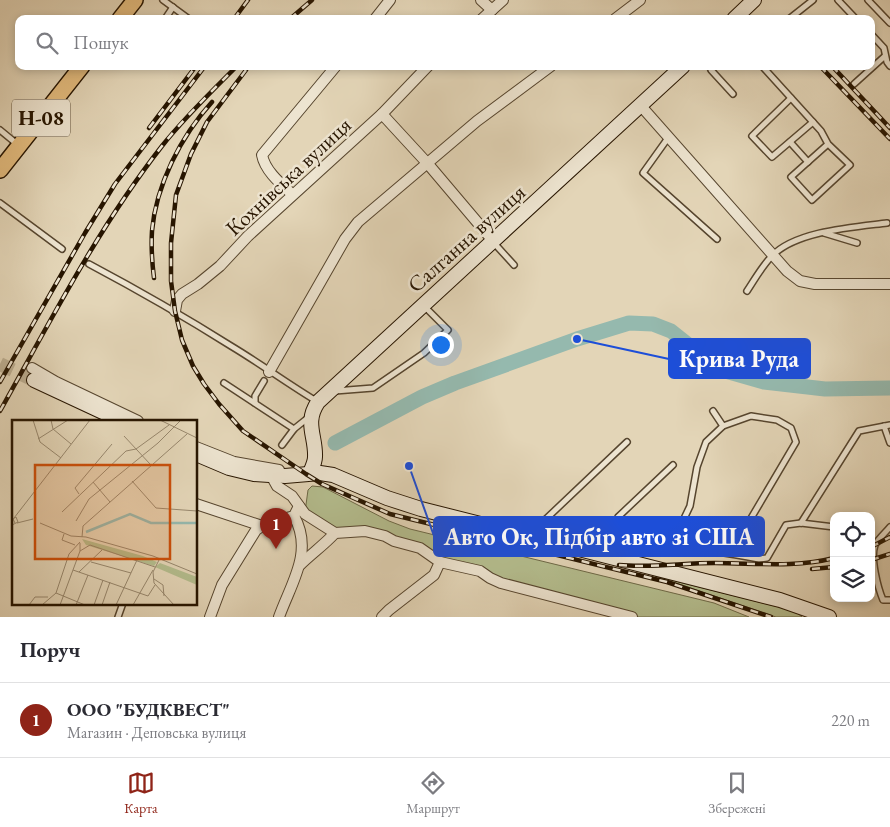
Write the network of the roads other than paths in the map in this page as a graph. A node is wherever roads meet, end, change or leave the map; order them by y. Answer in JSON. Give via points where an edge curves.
{"nodes":[{"id":1,"x":134,"y":0,"type":"edge"},
{"id":2,"x":163,"y":0,"type":"edge"},
{"id":3,"x":390,"y":0,"type":"edge"},
{"id":4,"x":480,"y":0,"type":"edge"},
{"id":5,"x":503,"y":0,"type":"edge"},
{"id":6,"x":640,"y":0,"type":"edge"},
{"id":7,"x":754,"y":0,"type":"edge"},
{"id":8,"x":813,"y":0,"type":"edge"},
{"id":9,"x":838,"y":0,"type":"edge"},
{"id":10,"x":868,"y":0,"type":"edge"},
{"id":11,"x":173,"y":7,"type":"junction"},
{"id":12,"x":492,"y":10,"type":"junction"},
{"id":13,"x":123,"y":15,"type":"edge"},
{"id":14,"x":168,"y":15,"type":"edge"},
{"id":15,"x":184,"y":15,"type":"edge"},
{"id":16,"x":378,"y":15,"type":"edge"},
{"id":17,"x":486,"y":15,"type":"edge"},
{"id":18,"x":620,"y":15,"type":"edge"},
{"id":19,"x":738,"y":15,"type":"edge"},
{"id":20,"x":794,"y":15,"type":"edge"},
{"id":21,"x":852,"y":15,"type":"edge"},
{"id":22,"x":890,"y":23,"type":"edge"},
{"id":23,"x":875,"y":38,"type":"edge"},
{"id":24,"x":885,"y":56,"type":"junction"},
{"id":25,"x":875,"y":65,"type":"edge"},
{"id":26,"x":890,"y":66,"type":"edge"},
{"id":27,"x":79,"y":70,"type":"edge"},
{"id":28,"x":333,"y":70,"type":"edge"},
{"id":29,"x":424,"y":70,"type":"edge"},
{"id":30,"x":547,"y":70,"type":"edge"},
{"id":31,"x":679,"y":70,"type":"edge"},
{"id":32,"x":711,"y":70,"type":"edge"},
{"id":33,"x":766,"y":70,"type":"edge"},
{"id":34,"x":870,"y":70,"type":"edge"},
{"id":35,"x":854,"y":84,"type":"dead end"},
{"id":36,"x":733,"y":94,"type":"dead end"},
{"id":37,"x":791,"y":98,"type":"junction"},
{"id":38,"x":641,"y":106,"type":"junction"},
{"id":39,"x":382,"y":114,"type":"junction"},
{"id":40,"x":813,"y":122,"type":"junction"},
{"id":41,"x":0,"y":130,"type":"edge"},
{"id":42,"x":668,"y":137,"type":"junction"},
{"id":43,"x":790,"y":142,"type":"junction"},
{"id":44,"x":828,"y":144,"type":"junction"},
{"id":45,"x":19,"y":146,"type":"junction"},
{"id":46,"x":808,"y":162,"type":"junction"},
{"id":47,"x":428,"y":164,"type":"junction"},
{"id":48,"x":0,"y":170,"type":"edge"},
{"id":49,"x":292,"y":194,"type":"junction"},
{"id":50,"x":0,"y":202,"type":"edge"},
{"id":51,"x":887,"y":222,"type":"dead end"},
{"id":52,"x":821,"y":232,"type":"junction"},
{"id":53,"x":717,"y":238,"type":"dead end"},
{"id":54,"x":494,"y":242,"type":"junction"},
{"id":55,"x":857,"y":243,"type":"dead end"},
{"id":56,"x":62,"y":249,"type":"dead end"},
{"id":57,"x":772,"y":254,"type":"junction"},
{"id":58,"x":89,"y":264,"type":"dead end"},
{"id":59,"x":514,"y":265,"type":"dead end"},
{"id":60,"x":890,"y":284,"type":"edge"},
{"id":61,"x":747,"y":291,"type":"dead end"},
{"id":62,"x":424,"y":306,"type":"junction"},
{"id":63,"x":175,"y":311,"type":"junction"},
{"id":64,"x":33,"y":374,"type":"joint"},
{"id":65,"x":266,"y":376,"type":"junction"},
{"id":66,"x":224,"y":383,"type":"dead end"},
{"id":67,"x":330,"y":391,"type":"junction"},
{"id":68,"x":318,"y":402,"type":"junction"},
{"id":69,"x":255,"y":403,"type":"junction"},
{"id":70,"x":713,"y":411,"type":"dead end"},
{"id":71,"x":312,"y":416,"type":"junction"},
{"id":72,"x":120,"y":420,"type":"edge"},
{"id":73,"x":136,"y":420,"type":"edge"},
{"id":74,"x":890,"y":425,"type":"edge"},
{"id":75,"x":723,"y":426,"type":"junction"},
{"id":76,"x":884,"y":426,"type":"junction"},
{"id":77,"x":294,"y":429,"type":"junction"},
{"id":78,"x":627,"y":442,"type":"dead end"},
{"id":79,"x":890,"y":443,"type":"edge"},
{"id":80,"x":282,"y":445,"type":"dead end"},
{"id":81,"x":198,"y":447,"type":"edge"},
{"id":82,"x":198,"y":455,"type":"edge"},
{"id":83,"x":315,"y":458,"type":"junction"},
{"id":84,"x":673,"y":464,"type":"dead end"},
{"id":85,"x":304,"y":474,"type":"junction"},
{"id":86,"x":333,"y":475,"type":"junction"},
{"id":87,"x":272,"y":477,"type":"junction"},
{"id":88,"x":198,"y":505,"type":"edge"},
{"id":89,"x":299,"y":506,"type":"junction"},
{"id":90,"x":294,"y":516,"type":"junction"},
{"id":91,"x":801,"y":523,"type":"junction"},
{"id":92,"x":262,"y":526,"type":"junction"},
{"id":93,"x":830,"y":527,"type":"edge"},
{"id":94,"x":890,"y":527,"type":"edge"},
{"id":95,"x":736,"y":528,"type":"dead end"},
{"id":96,"x":335,"y":533,"type":"junction"},
{"id":97,"x":526,"y":537,"type":"junction"},
{"id":98,"x":603,"y":546,"type":"junction"},
{"id":99,"x":672,"y":546,"type":"junction"},
{"id":100,"x":578,"y":549,"type":"junction"},
{"id":101,"x":440,"y":562,"type":"junction"},
{"id":102,"x":300,"y":565,"type":"junction"},
{"id":103,"x":890,"y":600,"type":"edge"},
{"id":104,"x":124,"y":604,"type":"edge"},
{"id":105,"x":825,"y":616,"type":"edge"},
{"id":106,"x":118,"y":617,"type":"edge"},
{"id":107,"x":210,"y":617,"type":"edge"},
{"id":108,"x":279,"y":617,"type":"edge"},
{"id":109,"x":382,"y":617,"type":"edge"},
{"id":110,"x":632,"y":617,"type":"edge"}],
"edges":[{"from":1,"to":13,"type":"main road"},
{"from":2,"to":11,"type":"lane"},
{"from":3,"to":16,"type":"street"},
{"from":4,"to":12,"type":"street"},
{"from":5,"to":12,"type":"street"},
{"from":6,"to":18,"type":"street"},
{"from":7,"to":19,"type":"main road"},
{"from":8,"to":20,"type":"lane"},
{"from":9,"to":21,"type":"lane"},
{"from":10,"to":22,"type":"lane"},
{"from":11,"to":14,"type":"lane"},
{"from":11,"to":15,"type":"lane"},
{"from":12,"to":17,"type":"street"},
{"from":23,"to":24,"type":"lane","via":[[884,48]]},
{"from":24,"to":25,"type":"lane"},
{"from":24,"to":26,"type":"lane"},
{"from":27,"to":45,"type":"main road","number":"Н-08"},
{"from":28,"to":49,"type":"street","via":[[262,155],[268,169]]},
{"from":29,"to":39,"type":"street","name":"Кохнівська вулиця"},
{"from":30,"to":47,"type":"street","via":[[477,121]]},
{"from":31,"to":38,"type":"main road","name":"Салганна вулиця"},
{"from":32,"to":36,"type":"lane"},
{"from":33,"to":37,"type":"lane"},
{"from":34,"to":35,"type":"lane"},
{"from":37,"to":40,"type":"lane"},
{"from":37,"to":43,"type":"lane","via":[[752,136],[772,157]]},
{"from":38,"to":42,"type":"street"},
{"from":38,"to":54,"type":"main road","name":"Салганна вулиця"},
{"from":39,"to":47,"type":"street"},
{"from":39,"to":49,"type":"street","name":"Кохнівська вулиця"},
{"from":40,"to":43,"type":"lane"},
{"from":40,"to":44,"type":"lane"},
{"from":41,"to":45,"type":"lane"},
{"from":42,"to":53,"type":"lane","via":[[643,173]]},
{"from":42,"to":57,"type":"street"},
{"from":43,"to":46,"type":"lane"},
{"from":44,"to":46,"type":"lane"},
{"from":44,"to":46,"type":"lane","via":[[850,165],[812,200],[791,177]]},
{"from":45,"to":48,"type":"main road","number":"Н-08"},
{"from":47,"to":54,"type":"street"},
{"from":47,"to":65,"type":"street","via":[[372,209],[345,239]]},
{"from":49,"to":63,"type":"street","name":"Кохнівська вулиця","via":[[220,266],[182,294]]},
{"from":50,"to":56,"type":"lane"},
{"from":51,"to":52,"type":"lane"},
{"from":52,"to":55,"type":"lane"},
{"from":52,"to":57,"type":"lane"},
{"from":54,"to":59,"type":"lane"},
{"from":54,"to":62,"type":"main road","name":"Салганна вулиця"},
{"from":57,"to":60,"type":"street","via":[[800,281]]},
{"from":57,"to":61,"type":"lane"},
{"from":58,"to":63,"type":"lane"},
{"from":62,"to":67,"type":"main road","name":"Салганна вулиця"},
{"from":62,"to":67,"type":"lane","via":[[448,330],[424,353],[373,388]]},
{"from":63,"to":65,"type":"lane","via":[[234,347]]},
{"from":64,"to":72,"type":"main road"},
{"from":64,"to":73,"type":"street"},
{"from":65,"to":68,"type":"lane"},
{"from":65,"to":69,"type":"lane","via":[[255,396]]},
{"from":66,"to":69,"type":"lane"},
{"from":67,"to":68,"type":"main road","name":"Салганна вулиця"},
{"from":68,"to":71,"type":"main road","name":"Салганна вулиця"},
{"from":69,"to":77,"type":"lane"},
{"from":70,"to":75,"type":"lane"},
{"from":71,"to":77,"type":"lane"},
{"from":71,"to":83,"type":"main road","name":"Салганна вулиця"},
{"from":74,"to":76,"type":"lane"},
{"from":75,"to":95,"type":"lane","via":[[751,416],[777,420],[791,428],[796,442],[750,520]]},
{"from":75,"to":99,"type":"lane","via":[[706,442],[697,467],[690,506]]},
{"from":76,"to":79,"type":"lane"},
{"from":76,"to":91,"type":"lane","via":[[859,431]]},
{"from":77,"to":80,"type":"lane"},
{"from":78,"to":97,"type":"lane"},
{"from":81,"to":85,"type":"street","via":[[234,462]]},
{"from":82,"to":87,"type":"main road","via":[[240,471]]},
{"from":83,"to":85,"type":"main road","name":"Салганна вулиця"},
{"from":83,"to":86,"type":"main road"},
{"from":84,"to":98,"type":"lane","via":[[618,517]]},
{"from":85,"to":86,"type":"main road","via":[[320,472]]},
{"from":85,"to":87,"type":"main road"},
{"from":86,"to":97,"type":"main road","via":[[421,509]]},
{"from":87,"to":89,"type":"street"},
{"from":88,"to":92,"type":"street"},
{"from":89,"to":90,"type":"street"},
{"from":89,"to":96,"type":"street","via":[[305,514]]},
{"from":90,"to":92,"type":"street"},
{"from":90,"to":102,"type":"street","via":[[301,528]]},
{"from":91,"to":93,"type":"lane"},
{"from":91,"to":99,"type":"lane","via":[[786,525],[767,558]]},
{"from":92,"to":107,"type":"street","via":[[256,530],[222,585]]},
{"from":94,"to":103,"type":"lane","via":[[875,546],[874,559],[878,588],[883,600]]},
{"from":96,"to":101,"type":"street","via":[[365,531],[386,536],[420,548]]},
{"from":96,"to":102,"type":"street"},
{"from":97,"to":100,"type":"main road"},
{"from":98,"to":99,"type":"lane"},
{"from":98,"to":100,"type":"lane"},
{"from":100,"to":105,"type":"main road","via":[[780,600]]},
{"from":101,"to":109,"type":"street","via":[[434,574]]},
{"from":101,"to":110,"type":"street","via":[[480,571],[500,582]]},
{"from":102,"to":108,"type":"street"},
{"from":104,"to":106,"type":"lane"}]}
